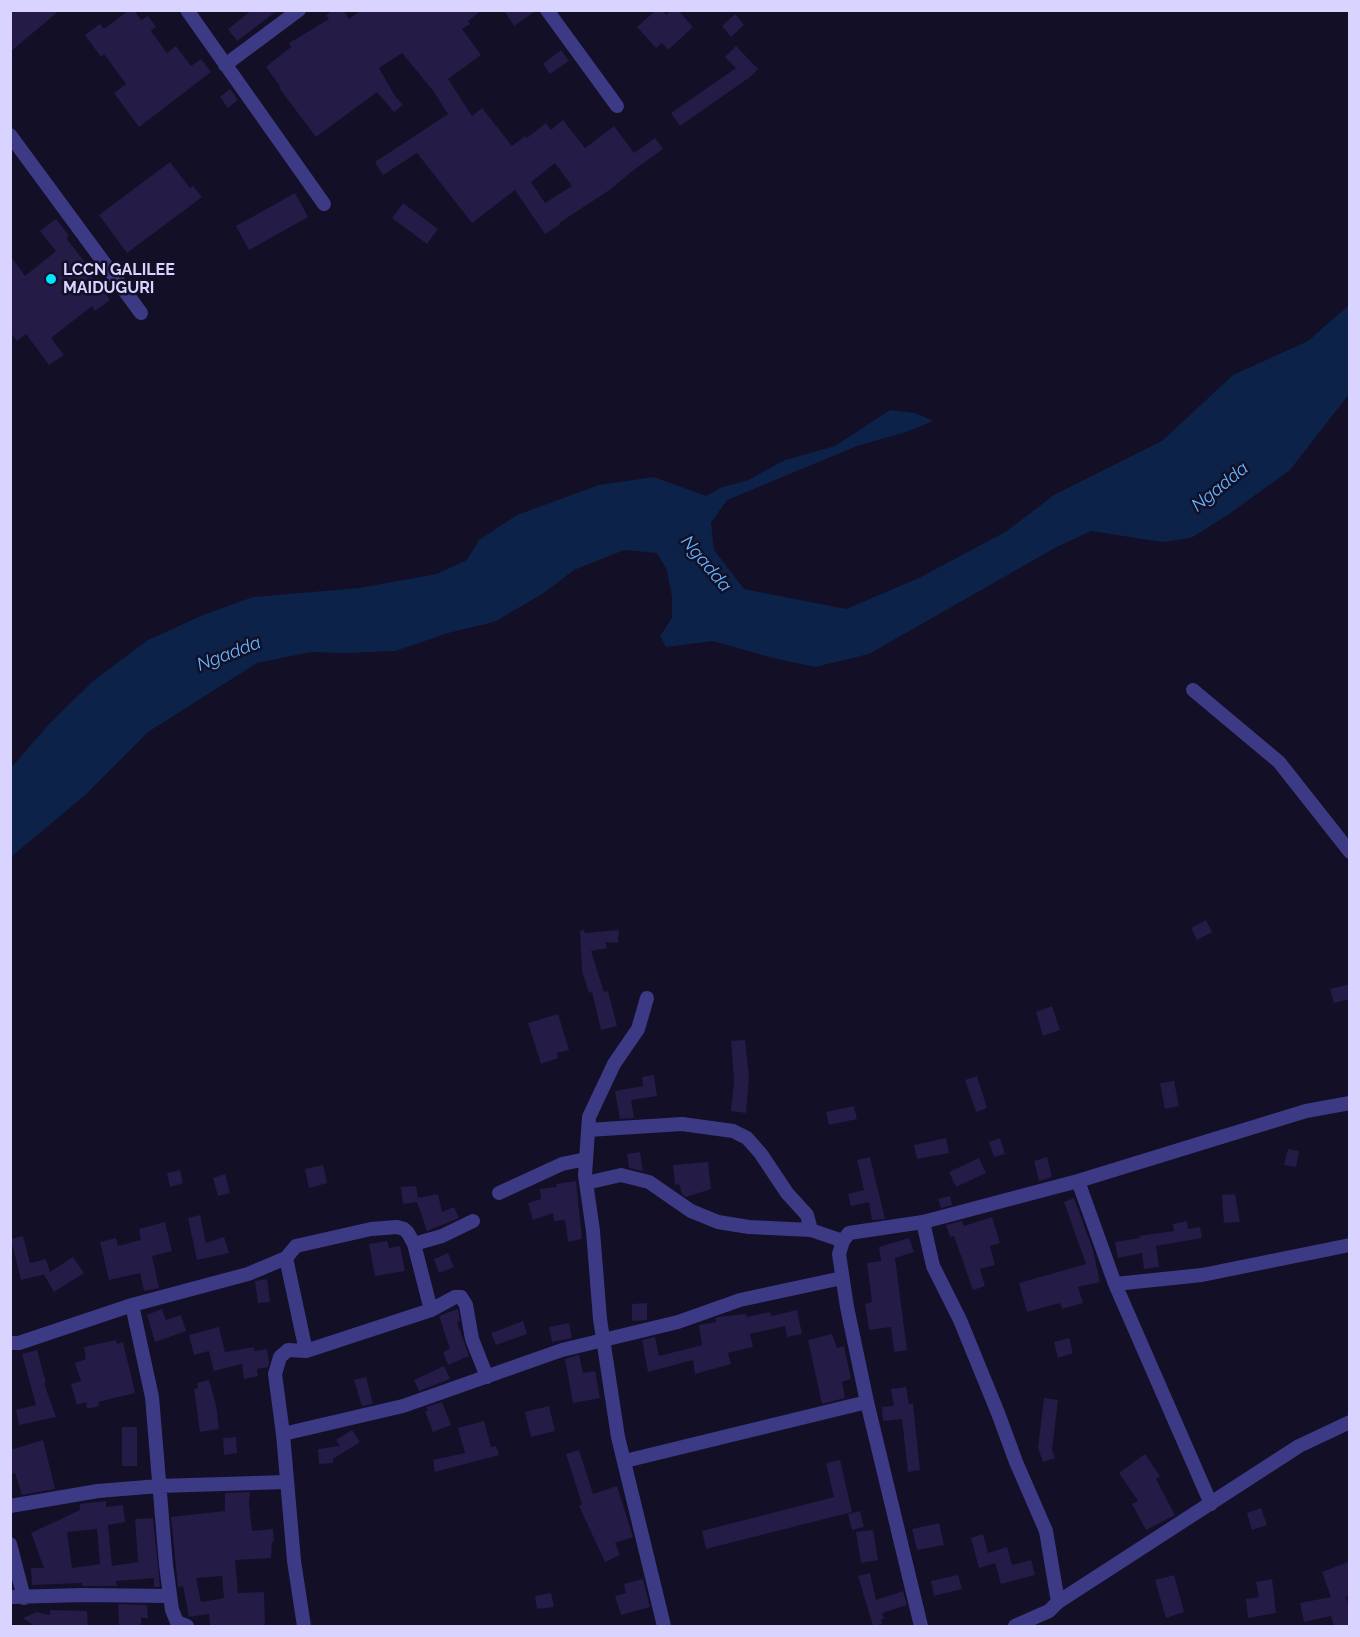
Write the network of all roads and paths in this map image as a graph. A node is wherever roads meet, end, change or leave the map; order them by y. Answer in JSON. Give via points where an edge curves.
{"nodes":[{"id":1,"x":187,"y":10,"type":"edge"},
{"id":2,"x":299,"y":10,"type":"edge"},
{"id":3,"x":547,"y":10,"type":"edge"},
{"id":4,"x":225,"y":65,"type":"junction"},
{"id":5,"x":617,"y":106,"type":"dead end"},
{"id":6,"x":10,"y":135,"type":"edge"},
{"id":7,"x":324,"y":204,"type":"dead end"},
{"id":8,"x":141,"y":313,"type":"dead end"},
{"id":9,"x":1193,"y":690,"type":"dead end"},
{"id":10,"x":1350,"y":852,"type":"edge"},
{"id":11,"x":647,"y":998,"type":"dead end"},
{"id":12,"x":1350,"y":1102,"type":"edge"},
{"id":13,"x":588,"y":1130,"type":"junction"},
{"id":14,"x":586,"y":1159,"type":"junction"},
{"id":15,"x":1078,"y":1181,"type":"junction"},
{"id":16,"x":586,"y":1183,"type":"junction"},
{"id":17,"x":499,"y":1193,"type":"dead end"},
{"id":18,"x":473,"y":1221,"type":"dead end"},
{"id":19,"x":923,"y":1222,"type":"junction"},
{"id":20,"x":811,"y":1230,"type":"junction"},
{"id":21,"x":843,"y":1241,"type":"junction"},
{"id":22,"x":414,"y":1244,"type":"junction"},
{"id":23,"x":1350,"y":1245,"type":"edge"},
{"id":24,"x":286,"y":1258,"type":"junction"},
{"id":25,"x":842,"y":1278,"type":"junction"},
{"id":26,"x":1115,"y":1284,"type":"junction"},
{"id":27,"x":132,"y":1305,"type":"junction"},
{"id":28,"x":431,"y":1310,"type":"junction"},
{"id":29,"x":603,"y":1339,"type":"junction"},
{"id":30,"x":10,"y":1343,"type":"edge"},
{"id":31,"x":306,"y":1351,"type":"junction"},
{"id":32,"x":487,"y":1377,"type":"junction"},
{"id":33,"x":867,"y":1402,"type":"junction"},
{"id":34,"x":1350,"y":1422,"type":"edge"},
{"id":35,"x":284,"y":1434,"type":"junction"},
{"id":36,"x":625,"y":1461,"type":"junction"},
{"id":37,"x":287,"y":1482,"type":"junction"},
{"id":38,"x":159,"y":1486,"type":"junction"},
{"id":39,"x":1210,"y":1504,"type":"junction"},
{"id":40,"x":10,"y":1506,"type":"edge"},
{"id":41,"x":10,"y":1544,"type":"edge"},
{"id":42,"x":170,"y":1596,"type":"junction"},
{"id":43,"x":17,"y":1598,"type":"edge"},
{"id":44,"x":1058,"y":1602,"type":"junction"},
{"id":45,"x":187,"y":1626,"type":"edge"},
{"id":46,"x":304,"y":1626,"type":"edge"},
{"id":47,"x":664,"y":1626,"type":"edge"},
{"id":48,"x":921,"y":1626,"type":"edge"},
{"id":49,"x":1015,"y":1626,"type":"edge"}],
"edges":[{"from":1,"to":4,"type":"street"},
{"from":2,"to":4,"type":"street"},
{"from":3,"to":5,"type":"street"},
{"from":4,"to":7,"type":"street"},
{"from":6,"to":8,"type":"street"},
{"from":9,"to":10,"type":"street","via":[[1279,762]]},
{"from":11,"to":13,"type":"street","via":[[638,1029],[614,1064],[589,1117]]},
{"from":12,"to":15,"type":"street","via":[[1306,1111]]},
{"from":13,"to":14,"type":"street"},
{"from":13,"to":20,"type":"street","via":[[682,1124],[733,1131],[747,1138],[761,1154],[807,1215]]},
{"from":14,"to":16,"type":"street"},
{"from":14,"to":17,"type":"street","via":[[562,1164]]},
{"from":15,"to":19,"type":"street"},
{"from":15,"to":26,"type":"street"},
{"from":16,"to":20,"type":"street","via":[[621,1175],[649,1182],[691,1211],[718,1222]]},
{"from":16,"to":29,"type":"street"},
{"from":18,"to":22,"type":"street"},
{"from":19,"to":21,"type":"street","via":[[849,1233]]},
{"from":19,"to":44,"type":"street","via":[[933,1266],[960,1320],[1046,1531]]},
{"from":20,"to":21,"type":"street"},
{"from":21,"to":25,"type":"street","via":[[839,1254]]},
{"from":22,"to":24,"type":"street","via":[[404,1229],[371,1229],[296,1246]]},
{"from":22,"to":28,"type":"street"},
{"from":23,"to":26,"type":"street","via":[[1202,1275]]},
{"from":24,"to":27,"type":"street","via":[[248,1274]]},
{"from":24,"to":31,"type":"street"},
{"from":25,"to":29,"type":"street","via":[[740,1300],[678,1322]]},
{"from":25,"to":33,"type":"street"},
{"from":26,"to":39,"type":"street"},
{"from":27,"to":30,"type":"street"},
{"from":27,"to":38,"type":"street","via":[[152,1397]]},
{"from":28,"to":31,"type":"street"},
{"from":28,"to":32,"type":"street","via":[[461,1297]]},
{"from":29,"to":32,"type":"street"},
{"from":29,"to":36,"type":"street"},
{"from":31,"to":35,"type":"street","via":[[288,1350],[280,1357],[275,1374]]},
{"from":32,"to":35,"type":"street","via":[[404,1406]]},
{"from":33,"to":36,"type":"street"},
{"from":33,"to":48,"type":"street"},
{"from":34,"to":39,"type":"street","via":[[1299,1446]]},
{"from":35,"to":37,"type":"street"},
{"from":36,"to":47,"type":"street"},
{"from":37,"to":38,"type":"street"},
{"from":37,"to":46,"type":"street"},
{"from":38,"to":40,"type":"street","via":[[98,1491]]},
{"from":38,"to":42,"type":"street"},
{"from":39,"to":44,"type":"street"},
{"from":41,"to":43,"type":"street"},
{"from":42,"to":43,"type":"street","via":[[83,1594]]},
{"from":42,"to":45,"type":"street","via":[[177,1622]]},
{"from":44,"to":49,"type":"street","via":[[1049,1611]]}]}
